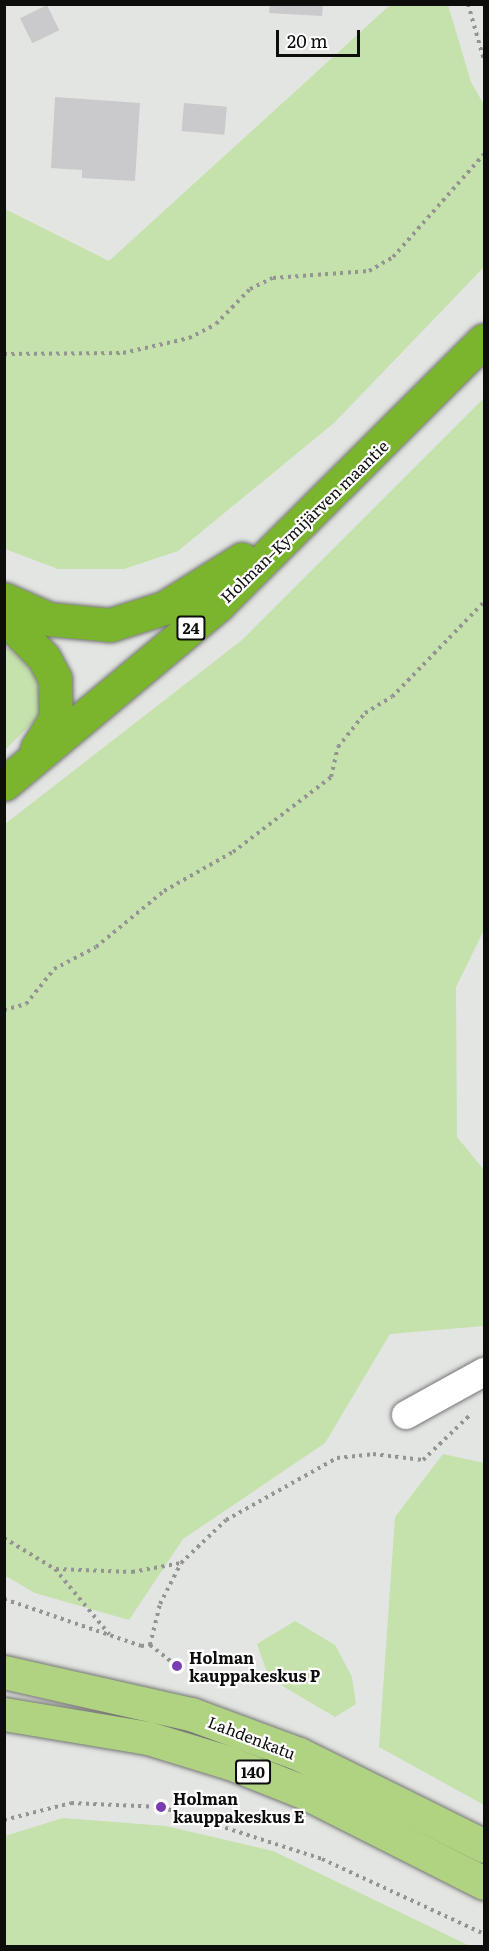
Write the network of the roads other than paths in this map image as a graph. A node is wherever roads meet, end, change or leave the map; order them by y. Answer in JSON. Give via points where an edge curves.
{"nodes":[{"id":1,"x":484,"y":340,"type":"edge"},
{"id":2,"x":356,"y":473,"type":"junction"},
{"id":3,"x":4,"y":599,"type":"edge"},
{"id":4,"x":4,"y":617,"type":"edge"},
{"id":5,"x":11,"y":779,"type":"edge"},
{"id":6,"x":484,"y":1372,"type":"edge"},
{"id":7,"x":405,"y":1415,"type":"dead end"},
{"id":8,"x":4,"y":1672,"type":"edge"},
{"id":9,"x":4,"y":1714,"type":"edge"},
{"id":10,"x":484,"y":1846,"type":"edge"},
{"id":11,"x":484,"y":1883,"type":"edge"}],
"edges":[{"from":1,"to":2,"type":"highway","name":"Holman–Kymijärven maantie","number":"24"},
{"from":2,"to":3,"type":"highway","via":[[200,589],[136,619],[81,625]]},
{"from":2,"to":5,"type":"highway","name":"Holman–Kymijärven maantie","number":"24","via":[[218,605]]},
{"from":4,"to":5,"type":"highway","via":[[44,658],[58,699],[45,738]]},
{"from":6,"to":7,"type":"street"},
{"from":8,"to":10,"type":"main road","name":"Lahdenkatu","number":"140","via":[[191,1714],[298,1754]]},
{"from":9,"to":11,"type":"main road","name":"Lahdenkatu","number":"140","via":[[148,1738],[230,1763],[306,1793]]}]}
